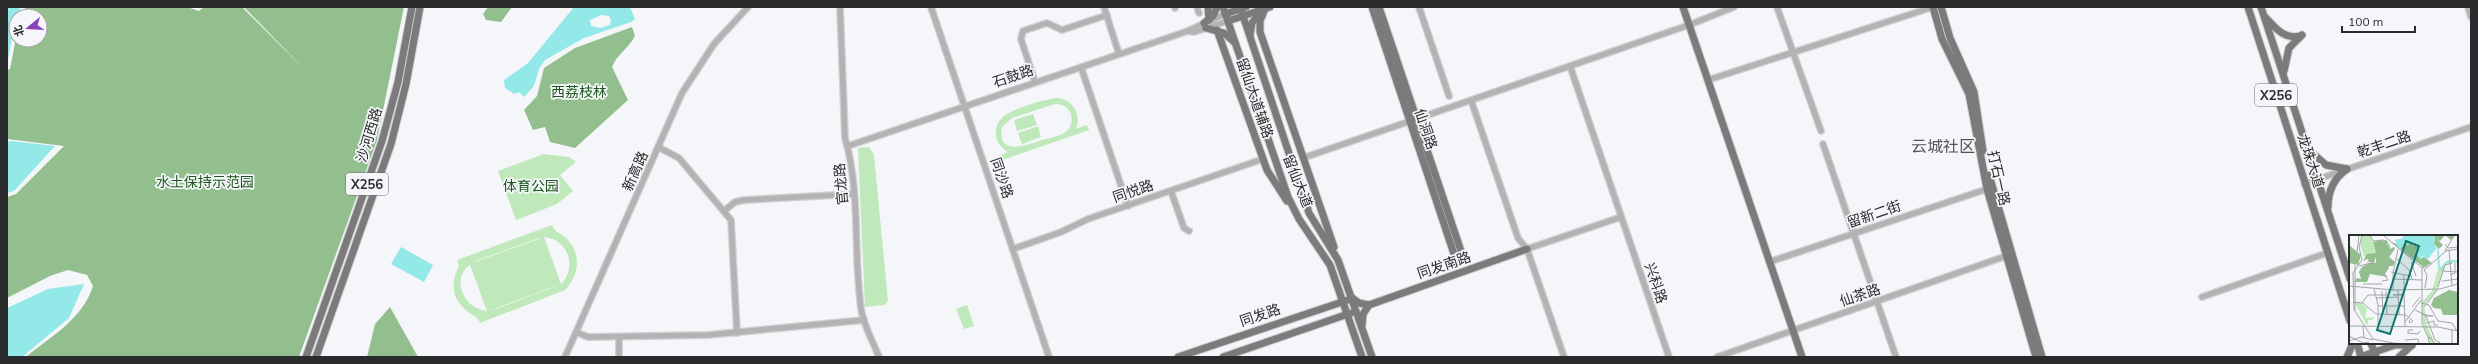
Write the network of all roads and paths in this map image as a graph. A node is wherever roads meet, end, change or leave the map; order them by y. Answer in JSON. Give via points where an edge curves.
{"nodes":[{"id":1,"x":412,"y":7,"type":"edge"},
{"id":2,"x":420,"y":7,"type":"edge"},
{"id":3,"x":748,"y":7,"type":"edge"},
{"id":4,"x":840,"y":7,"type":"edge"},
{"id":5,"x":931,"y":7,"type":"edge"},
{"id":6,"x":1104,"y":7,"type":"edge"},
{"id":7,"x":1208,"y":7,"type":"edge"},
{"id":8,"x":1217,"y":7,"type":"edge"},
{"id":9,"x":1372,"y":7,"type":"edge"},
{"id":10,"x":1379,"y":7,"type":"edge"},
{"id":11,"x":1419,"y":7,"type":"edge"},
{"id":12,"x":1683,"y":7,"type":"edge"},
{"id":13,"x":1734,"y":7,"type":"edge"},
{"id":14,"x":1777,"y":7,"type":"edge"},
{"id":15,"x":1933,"y":7,"type":"edge"},
{"id":16,"x":1941,"y":7,"type":"edge"},
{"id":17,"x":2248,"y":7,"type":"edge"},
{"id":18,"x":2262,"y":7,"type":"edge"},
{"id":19,"x":2468,"y":7,"type":"edge"},
{"id":20,"x":1242,"y":8,"type":"edge"},
{"id":21,"x":1268,"y":8,"type":"edge"},
{"id":22,"x":1225,"y":14,"type":"edge"},
{"id":23,"x":1107,"y":15,"type":"junction"},
{"id":24,"x":1243,"y":16,"type":"junction"},
{"id":25,"x":2264,"y":16,"type":"junction"},
{"id":26,"x":2471,"y":17,"type":"edge"},
{"id":27,"x":1206,"y":24,"type":"junction"},
{"id":28,"x":1689,"y":25,"type":"junction"},
{"id":29,"x":1217,"y":30,"type":"junction"},
{"id":30,"x":1251,"y":42,"type":"junction"},
{"id":31,"x":1236,"y":45,"type":"junction"},
{"id":32,"x":1793,"y":52,"type":"junction"},
{"id":33,"x":1120,"y":54,"type":"junction"},
{"id":34,"x":1570,"y":66,"type":"junction"},
{"id":35,"x":1081,"y":67,"type":"junction"},
{"id":36,"x":2284,"y":75,"type":"junction"},
{"id":37,"x":1263,"y":77,"type":"junction"},
{"id":38,"x":1247,"y":79,"type":"junction"},
{"id":39,"x":1708,"y":80,"type":"junction"},
{"id":40,"x":1035,"y":82,"type":"junction"},
{"id":41,"x":1449,"y":96,"type":"dead end"},
{"id":42,"x":1472,"y":100,"type":"junction"},
{"id":43,"x":965,"y":106,"type":"junction"},
{"id":44,"x":1287,"y":111,"type":"junction"},
{"id":45,"x":1247,"y":113,"type":"junction"},
{"id":46,"x":1413,"y":120,"type":"junction"},
{"id":47,"x":2471,"y":127,"type":"edge"},
{"id":48,"x":1821,"y":131,"type":"dead end"},
{"id":49,"x":1823,"y":144,"type":"dead end"},
{"id":50,"x":848,"y":146,"type":"junction"},
{"id":51,"x":658,"y":147,"type":"junction"},
{"id":52,"x":2307,"y":147,"type":"junction"},
{"id":53,"x":1303,"y":158,"type":"junction"},
{"id":54,"x":1263,"y":159,"type":"junction"},
{"id":55,"x":2347,"y":169,"type":"junction"},
{"id":56,"x":2317,"y":179,"type":"junction"},
{"id":57,"x":2304,"y":184,"type":"junction"},
{"id":58,"x":1987,"y":189,"type":"junction"},
{"id":59,"x":1171,"y":191,"type":"junction"},
{"id":60,"x":854,"y":194,"type":"junction"},
{"id":61,"x":1128,"y":206,"type":"junction"},
{"id":62,"x":724,"y":211,"type":"junction"},
{"id":63,"x":2328,"y":213,"type":"junction"},
{"id":64,"x":1296,"y":214,"type":"junction"},
{"id":65,"x":1621,"y":217,"type":"junction"},
{"id":66,"x":1189,"y":231,"type":"dead end"},
{"id":67,"x":1854,"y":234,"type":"junction"},
{"id":68,"x":1013,"y":248,"type":"junction"},
{"id":69,"x":1527,"y":249,"type":"junction"},
{"id":70,"x":2327,"y":253,"type":"junction"},
{"id":71,"x":2008,"y":256,"type":"junction"},
{"id":72,"x":1460,"y":259,"type":"dead end"},
{"id":73,"x":1769,"y":262,"type":"junction"},
{"id":74,"x":1341,"y":267,"type":"junction"},
{"id":75,"x":2349,"y":277,"type":"edge"},
{"id":76,"x":2202,"y":297,"type":"dead end"},
{"id":77,"x":1351,"y":298,"type":"junction"},
{"id":78,"x":1343,"y":301,"type":"junction"},
{"id":79,"x":1877,"y":302,"type":"junction"},
{"id":80,"x":1369,"y":305,"type":"junction"},
{"id":81,"x":1356,"y":312,"type":"junction"},
{"id":82,"x":1348,"y":314,"type":"junction"},
{"id":83,"x":2349,"y":318,"type":"edge"},
{"id":84,"x":864,"y":320,"type":"junction"},
{"id":85,"x":1362,"y":327,"type":"junction"},
{"id":86,"x":1793,"y":331,"type":"junction"},
{"id":87,"x":576,"y":332,"type":"junction"},
{"id":88,"x":737,"y":333,"type":"junction"},
{"id":89,"x":618,"y":337,"type":"junction"},
{"id":90,"x":2353,"y":344,"type":"edge"},
{"id":91,"x":2357,"y":344,"type":"edge"},
{"id":92,"x":2371,"y":344,"type":"edge"},
{"id":93,"x":2389,"y":344,"type":"edge"},
{"id":94,"x":2395,"y":345,"type":"junction"},
{"id":95,"x":2375,"y":355,"type":"edge"},
{"id":96,"x":306,"y":357,"type":"edge"},
{"id":97,"x":316,"y":357,"type":"edge"},
{"id":98,"x":565,"y":357,"type":"edge"},
{"id":99,"x":619,"y":357,"type":"edge"},
{"id":100,"x":879,"y":357,"type":"edge"},
{"id":101,"x":1049,"y":357,"type":"edge"},
{"id":102,"x":1178,"y":357,"type":"edge"},
{"id":103,"x":1223,"y":357,"type":"edge"},
{"id":104,"x":1362,"y":357,"type":"edge"},
{"id":105,"x":1372,"y":357,"type":"edge"},
{"id":106,"x":1564,"y":357,"type":"edge"},
{"id":107,"x":1669,"y":357,"type":"edge"},
{"id":108,"x":1717,"y":357,"type":"edge"},
{"id":109,"x":1802,"y":357,"type":"edge"},
{"id":110,"x":1896,"y":357,"type":"edge"},
{"id":111,"x":2036,"y":357,"type":"edge"},
{"id":112,"x":2042,"y":357,"type":"edge"},
{"id":113,"x":2347,"y":357,"type":"edge"},
{"id":114,"x":2361,"y":357,"type":"edge"},
{"id":115,"x":2398,"y":357,"type":"edge"}],
"edges":[{"from":1,"to":96,"type":"main road","name":"沙河西路","number":"X256","via":[[399,75],[382,141]]},
{"from":2,"to":97,"type":"main road","name":"沙河西路","number":"X256","via":[[406,84],[391,144]]},
{"from":3,"to":51,"type":"street","name":"新高路","via":[[723,33],[697,68],[676,106]]},
{"from":4,"to":50,"type":"street","name":"官龙路","via":[[845,138]]},
{"from":5,"to":43,"type":"street","name":"同沙路"},
{"from":6,"to":23,"type":"street"},
{"from":7,"to":27,"type":"main road"},
{"from":8,"to":27,"type":"main road"},
{"from":9,"to":46,"type":"main road","name":"仙洞路"},
{"from":10,"to":46,"type":"main road","name":"仙洞路"},
{"from":11,"to":41,"type":"street"},
{"from":12,"to":28,"type":"main road"},
{"from":13,"to":28,"type":"street"},
{"from":14,"to":32,"type":"street"},
{"from":15,"to":32,"type":"street"},
{"from":15,"to":58,"type":"main road","name":"打石一路","via":[[1942,38],[1970,94]]},
{"from":16,"to":71,"type":"main road","name":"打石一路","via":[[1950,38],[1974,92],[1985,159]]},
{"from":17,"to":57,"type":"main road","name":"龙珠大道","number":"X256"},
{"from":18,"to":25,"type":"main road","name":"龙珠大道","number":"X256"},
{"from":19,"to":26,"type":"street"},
{"from":20,"to":22,"type":"main road","name":"石鼓路"},
{"from":20,"to":24,"type":"main road","name":"留仙大道"},
{"from":21,"to":24,"type":"main road","name":"石鼓路"},
{"from":21,"to":30,"type":"main road","via":[[1258,14],[1251,25]]},
{"from":21,"to":44,"type":"main road","name":"留仙大道辅路","via":[[1260,21],[1260,32]]},
{"from":22,"to":24,"type":"main road","name":"石鼓路"},
{"from":22,"to":27,"type":"street","name":"石鼓路"},
{"from":22,"to":31,"type":"main road","name":"留仙大道"},
{"from":23,"to":33,"type":"street"},
{"from":23,"to":40,"type":"street","via":[[1062,30],[1047,23],[1023,31],[1020,39]]},
{"from":24,"to":30,"type":"main road","name":"留仙大道"},
{"from":25,"to":36,"type":"main road","name":"龙珠大道","number":"X256"},
{"from":25,"to":36,"type":"main road","via":[[2287,36],[2302,35],[2289,48],[2284,63]]},
{"from":27,"to":29,"type":"main road"},
{"from":27,"to":33,"type":"street","name":"石鼓路"},
{"from":28,"to":34,"type":"street"},
{"from":28,"to":39,"type":"main road"},
{"from":29,"to":31,"type":"main road","via":[[1230,37]]},
{"from":29,"to":45,"type":"main road","name":"留仙大道辅路"},
{"from":30,"to":37,"type":"main road","name":"留仙大道"},
{"from":31,"to":38,"type":"main road","name":"留仙大道"},
{"from":32,"to":39,"type":"street"},
{"from":32,"to":48,"type":"street"},
{"from":33,"to":35,"type":"street","name":"石鼓路"},
{"from":34,"to":42,"type":"street"},
{"from":34,"to":65,"type":"street","name":"兴科路"},
{"from":35,"to":40,"type":"street","name":"石鼓路"},
{"from":35,"to":61,"type":"street"},
{"from":36,"to":52,"type":"main road","name":"龙珠大道","number":"X256"},
{"from":37,"to":44,"type":"main road"},
{"from":37,"to":74,"type":"main road","name":"留仙大道","via":[[1309,212]]},
{"from":38,"to":45,"type":"main road"},
{"from":38,"to":64,"type":"main road","name":"留仙大道","via":[[1285,190]]},
{"from":39,"to":73,"type":"main road"},
{"from":40,"to":43,"type":"street","name":"石鼓路"},
{"from":42,"to":46,"type":"street"},
{"from":42,"to":69,"type":"street","via":[[1518,238]]},
{"from":43,"to":50,"type":"street","name":"石鼓路"},
{"from":43,"to":68,"type":"street","name":"同沙路"},
{"from":44,"to":53,"type":"main road","name":"留仙大道辅路"},
{"from":45,"to":54,"type":"main road","name":"留仙大道辅路"},
{"from":46,"to":53,"type":"street"},
{"from":46,"to":72,"type":"main road","name":"仙洞路"},
{"from":47,"to":55,"type":"street","name":"乾丰二路"},
{"from":49,"to":67,"type":"street"},
{"from":50,"to":60,"type":"street","name":"官龙路"},
{"from":51,"to":62,"type":"street","via":[[679,158]]},
{"from":51,"to":87,"type":"street","name":"新高路"},
{"from":52,"to":55,"type":"main road","via":[[2326,165]]},
{"from":52,"to":56,"type":"main road","name":"龙珠大道","number":"X256"},
{"from":53,"to":74,"type":"main road","name":"留仙大道辅路"},
{"from":54,"to":59,"type":"street","name":"同悦路"},
{"from":54,"to":64,"type":"main road","name":"留仙大道辅路","via":[[1271,179]]},
{"from":55,"to":56,"type":"street","name":"乾丰二路"},
{"from":55,"to":63,"type":"main road","via":[[2332,188]]},
{"from":56,"to":57,"type":"street","name":"乾丰二路"},
{"from":56,"to":63,"type":"main road","name":"龙珠大道","number":"X256"},
{"from":57,"to":70,"type":"main road","name":"龙珠大道","number":"X256"},
{"from":58,"to":67,"type":"street","name":"留新二街"},
{"from":58,"to":71,"type":"main road","name":"打石一路"},
{"from":59,"to":61,"type":"street","name":"同悦路"},
{"from":59,"to":66,"type":"street","via":[[1184,228]]},
{"from":60,"to":62,"type":"street","via":[[744,200],[735,202]]},
{"from":60,"to":84,"type":"street","name":"官龙路"},
{"from":61,"to":68,"type":"street","name":"同悦路"},
{"from":62,"to":88,"type":"street","via":[[731,220]]},
{"from":63,"to":75,"type":"main road","name":"龙珠大道","number":"X256"},
{"from":64,"to":78,"type":"main road","name":"留仙大道","via":[[1328,260]]},
{"from":65,"to":69,"type":"street"},
{"from":65,"to":107,"type":"street","name":"兴科路"},
{"from":67,"to":73,"type":"street","name":"留新二街"},
{"from":67,"to":79,"type":"street"},
{"from":68,"to":101,"type":"street","name":"同沙路"},
{"from":69,"to":80,"type":"main road","name":"同发南路"},
{"from":69,"to":106,"type":"street"},
{"from":70,"to":76,"type":"street"},
{"from":70,"to":83,"type":"main road","name":"龙珠大道","number":"X256"},
{"from":71,"to":79,"type":"street","name":"仙茶路"},
{"from":71,"to":111,"type":"main road","name":"打石一路"},
{"from":71,"to":112,"type":"main road","name":"打石一路"},
{"from":73,"to":86,"type":"main road"},
{"from":74,"to":77,"type":"main road","name":"留仙大道"},
{"from":77,"to":78,"type":"main road","name":"同发路"},
{"from":77,"to":80,"type":"main road"},
{"from":77,"to":81,"type":"main road","name":"留仙大道"},
{"from":78,"to":82,"type":"main road","name":"留仙大道"},
{"from":78,"to":102,"type":"main road","name":"同发路"},
{"from":79,"to":86,"type":"street","name":"仙茶路"},
{"from":79,"to":110,"type":"street"},
{"from":80,"to":85,"type":"main road","via":[[1363,314]]},
{"from":81,"to":82,"type":"main road","name":"同发路"},
{"from":81,"to":85,"type":"main road","name":"留仙大道"},
{"from":82,"to":103,"type":"main road","name":"同发路"},
{"from":82,"to":104,"type":"main road","name":"留仙大道"},
{"from":84,"to":88,"type":"street"},
{"from":84,"to":100,"type":"street","name":"官龙路"},
{"from":85,"to":105,"type":"main road","name":"留仙大道"},
{"from":86,"to":108,"type":"street","name":"仙茶路"},
{"from":86,"to":109,"type":"main road"},
{"from":87,"to":89,"type":"street","via":[[588,337]]},
{"from":87,"to":98,"type":"street","name":"新高路"},
{"from":88,"to":89,"type":"street","via":[[708,336]]},
{"from":89,"to":99,"type":"street"},
{"from":90,"to":113,"type":"main road"},
{"from":91,"to":114,"type":"main road"},
{"from":92,"to":95,"type":"main road"},
{"from":93,"to":94,"type":"main road"},
{"from":94,"to":95,"type":"main road"},
{"from":94,"to":115,"type":"main road","via":[[2412,345]]},
{"from":95,"to":114,"type":"main road"}]}
